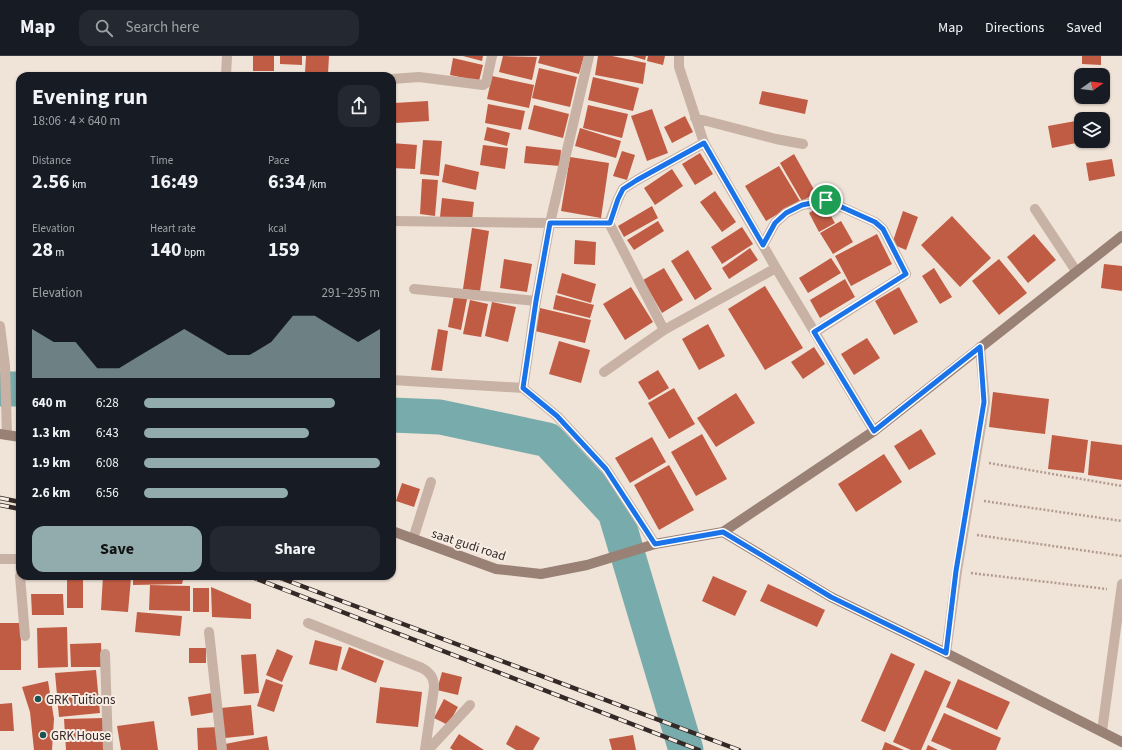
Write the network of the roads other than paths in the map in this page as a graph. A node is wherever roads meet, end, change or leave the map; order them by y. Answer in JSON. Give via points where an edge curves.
{"nodes":[{"id":1,"x":227,"y":56,"type":"edge"},
{"id":2,"x":492,"y":56,"type":"edge"},
{"id":3,"x":589,"y":56,"type":"edge"},
{"id":4,"x":679,"y":56,"type":"edge"},
{"id":5,"x":226,"y":72,"type":"edge"},
{"id":6,"x":396,"y":78,"type":"edge"},
{"id":7,"x":695,"y":118,"type":"junction"},
{"id":8,"x":704,"y":143,"type":"junction"},
{"id":9,"x":803,"y":144,"type":"dead end"},
{"id":10,"x":1035,"y":209,"type":"dead end"},
{"id":11,"x":396,"y":221,"type":"edge"},
{"id":12,"x":550,"y":223,"type":"junction"},
{"id":13,"x":610,"y":223,"type":"junction"},
{"id":14,"x":1122,"y":236,"type":"edge"},
{"id":15,"x":763,"y":245,"type":"junction"},
{"id":16,"x":776,"y":268,"type":"junction"},
{"id":17,"x":1076,"y":271,"type":"junction"},
{"id":18,"x":414,"y":289,"type":"dead end"},
{"id":19,"x":536,"y":301,"type":"junction"},
{"id":20,"x":0,"y":326,"type":"edge"},
{"id":21,"x":664,"y":330,"type":"junction"},
{"id":22,"x":814,"y":332,"type":"junction"},
{"id":23,"x":980,"y":347,"type":"junction"},
{"id":24,"x":2,"y":351,"type":"edge"},
{"id":25,"x":604,"y":372,"type":"dead end"},
{"id":26,"x":396,"y":380,"type":"edge"},
{"id":27,"x":523,"y":388,"type":"junction"},
{"id":28,"x":874,"y":431,"type":"junction"},
{"id":29,"x":3,"y":435,"type":"edge"},
{"id":30,"x":16,"y":437,"type":"edge"},
{"id":31,"x":431,"y":482,"type":"dead end"},
{"id":32,"x":396,"y":532,"type":"edge"},
{"id":33,"x":723,"y":532,"type":"junction"},
{"id":34,"x":413,"y":538,"type":"junction"},
{"id":35,"x":655,"y":544,"type":"junction"},
{"id":36,"x":0,"y":559,"type":"edge"},
{"id":37,"x":16,"y":559,"type":"edge"},
{"id":38,"x":20,"y":580,"type":"edge"},
{"id":39,"x":1122,"y":587,"type":"edge"},
{"id":40,"x":308,"y":623,"type":"dead end"},
{"id":41,"x":209,"y":632,"type":"dead end"},
{"id":42,"x":25,"y":636,"type":"dead end"},
{"id":43,"x":946,"y":653,"type":"junction"},
{"id":44,"x":105,"y":654,"type":"dead end"},
{"id":45,"x":470,"y":706,"type":"dead end"},
{"id":46,"x":1102,"y":731,"type":"junction"},
{"id":47,"x":1122,"y":742,"type":"edge"},
{"id":48,"x":108,"y":750,"type":"edge"},
{"id":49,"x":222,"y":750,"type":"edge"},
{"id":50,"x":426,"y":750,"type":"edge"}],
"edges":[{"from":1,"to":5,"type":"street"},
{"from":2,"to":6,"type":"street","via":[[486,83],[483,85],[419,77]]},
{"from":3,"to":12,"type":"street"},
{"from":4,"to":7,"type":"street","via":[[679,67]]},
{"from":7,"to":8,"type":"street"},
{"from":7,"to":9,"type":"street"},
{"from":8,"to":13,"type":"street","via":[[623,189]]},
{"from":8,"to":15,"type":"street"},
{"from":10,"to":17,"type":"street"},
{"from":11,"to":12,"type":"street"},
{"from":12,"to":13,"type":"street"},
{"from":12,"to":19,"type":"street"},
{"from":13,"to":21,"type":"street"},
{"from":14,"to":17,"type":"street"},
{"from":15,"to":16,"type":"street"},
{"from":15,"to":22,"type":"street","via":[[775,223],[786,213],[802,205],[826,200],[875,222],[883,229],[906,274]]},
{"from":16,"to":21,"type":"street"},
{"from":16,"to":22,"type":"street"},
{"from":17,"to":23,"type":"street"},
{"from":18,"to":19,"type":"street"},
{"from":19,"to":27,"type":"street"},
{"from":20,"to":24,"type":"street"},
{"from":21,"to":25,"type":"street"},
{"from":22,"to":28,"type":"street"},
{"from":23,"to":28,"type":"street"},
{"from":23,"to":43,"type":"street","via":[[984,402],[956,571]]},
{"from":24,"to":29,"type":"street","via":[[5,366],[6,416]]},
{"from":26,"to":27,"type":"street"},
{"from":27,"to":35,"type":"street","via":[[557,416],[606,469]]},
{"from":28,"to":33,"type":"street"},
{"from":29,"to":30,"type":"street"},
{"from":31,"to":34,"type":"street"},
{"from":32,"to":34,"type":"street","name":"saat gudi road"},
{"from":33,"to":35,"type":"street","name":"saat gudi road"},
{"from":33,"to":43,"type":"street","via":[[831,597]]},
{"from":34,"to":35,"type":"street","name":"saat gudi road","via":[[496,569],[541,574],[587,565]]},
{"from":36,"to":37,"type":"street"},
{"from":38,"to":42,"type":"street"},
{"from":39,"to":46,"type":"street"},
{"from":40,"to":50,"type":"street","via":[[428,671],[434,681],[434,688]]},
{"from":41,"to":49,"type":"street"},
{"from":43,"to":46,"type":"street"},
{"from":44,"to":48,"type":"street"},
{"from":45,"to":50,"type":"street"},
{"from":46,"to":47,"type":"street"}]}
